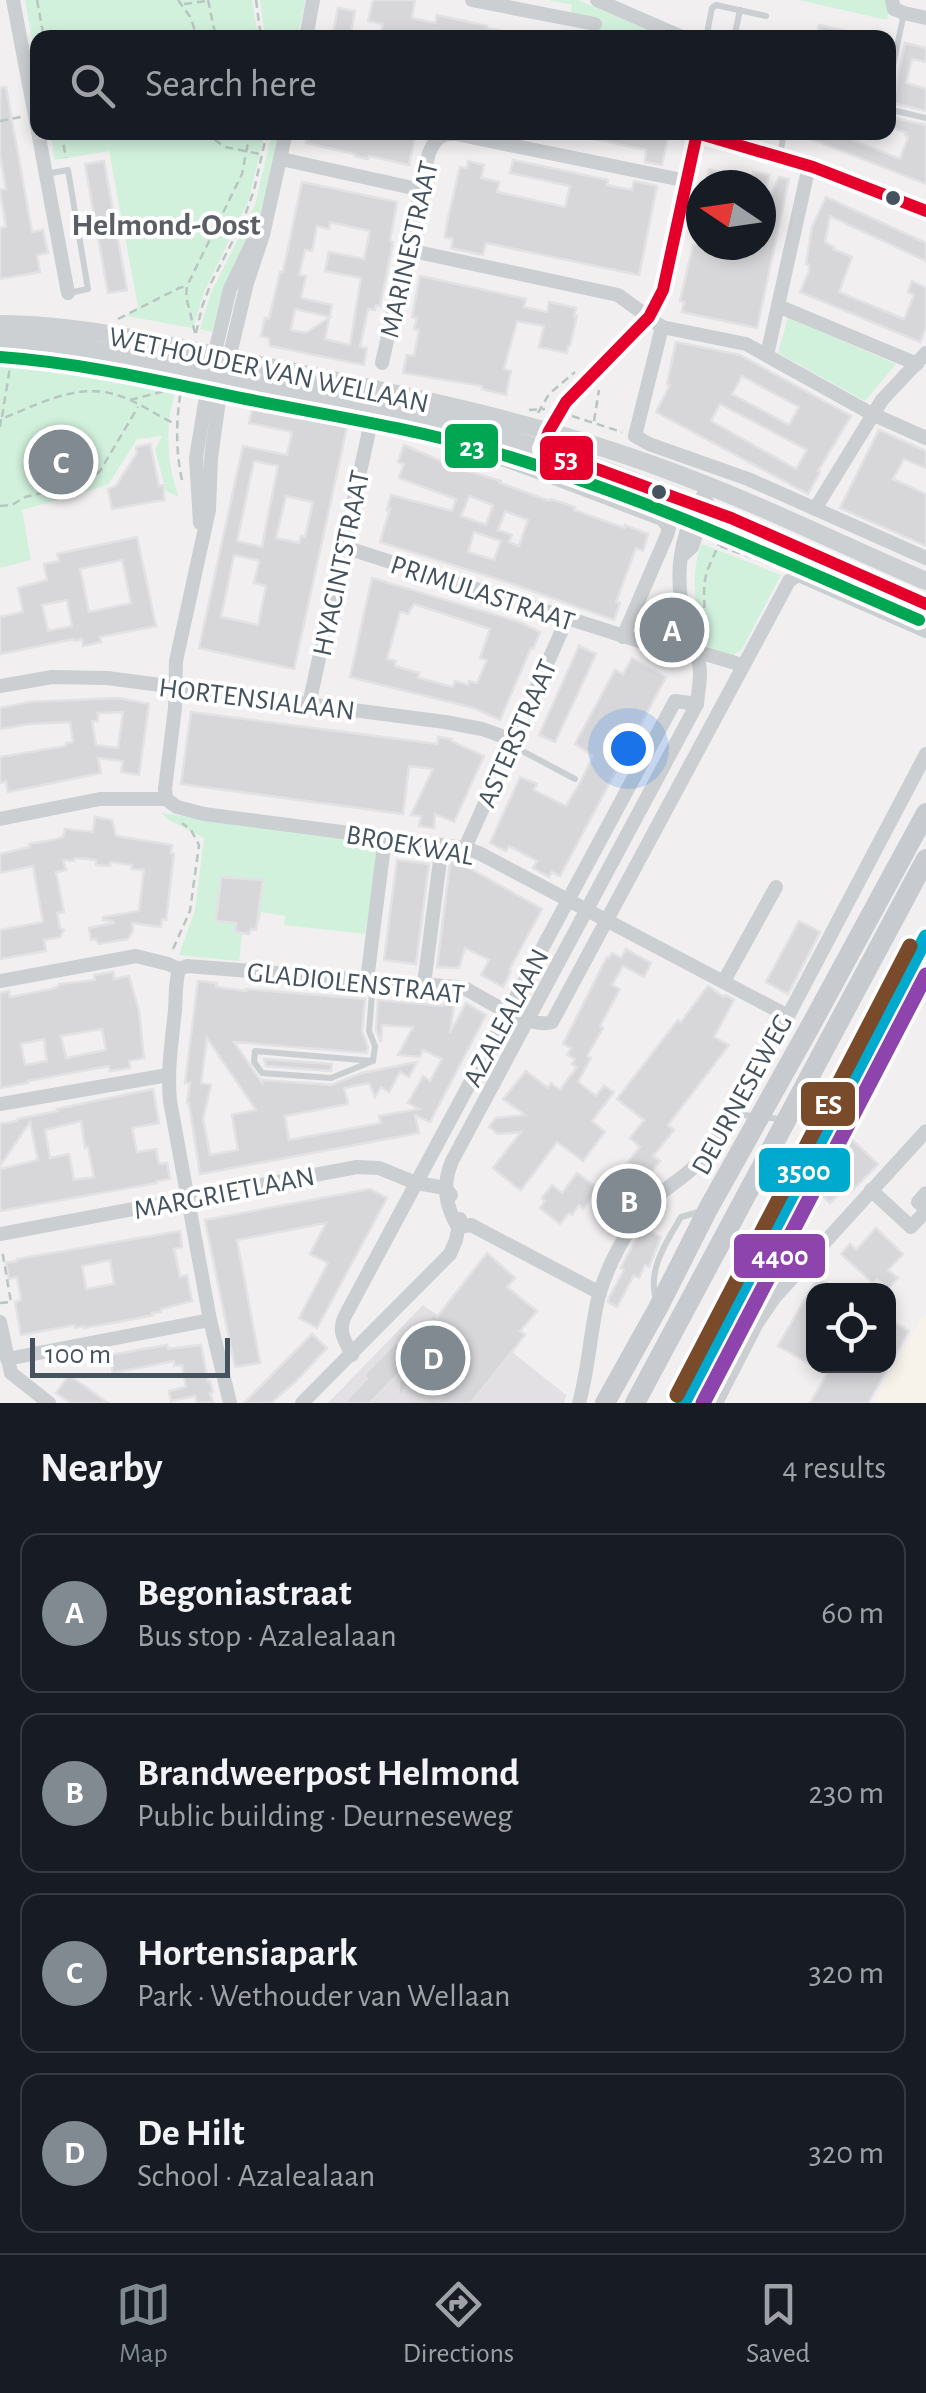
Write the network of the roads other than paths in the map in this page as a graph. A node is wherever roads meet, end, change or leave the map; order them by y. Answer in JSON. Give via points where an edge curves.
{"nodes":[{"id":1,"x":13,"y":0,"type":"edge"},
{"id":2,"x":314,"y":0,"type":"edge"},
{"id":3,"x":472,"y":0,"type":"edge"},
{"id":4,"x":597,"y":0,"type":"edge"},
{"id":5,"x":892,"y":0,"type":"edge"},
{"id":6,"x":740,"y":10,"type":"junction"},
{"id":7,"x":904,"y":14,"type":"junction"},
{"id":8,"x":766,"y":16,"type":"dead end"},
{"id":9,"x":926,"y":18,"type":"edge"},
{"id":10,"x":595,"y":24,"type":"dead end"},
{"id":11,"x":308,"y":30,"type":"edge"},
{"id":12,"x":666,"y":30,"type":"edge"},
{"id":13,"x":708,"y":30,"type":"edge"},
{"id":14,"x":736,"y":30,"type":"edge"},
{"id":15,"x":896,"y":51,"type":"edge"},
{"id":16,"x":30,"y":92,"type":"edge"},
{"id":17,"x":896,"y":112,"type":"edge"},
{"id":18,"x":926,"y":118,"type":"edge"},
{"id":19,"x":39,"y":140,"type":"edge"},
{"id":20,"x":284,"y":140,"type":"edge"},
{"id":21,"x":433,"y":140,"type":"edge"},
{"id":22,"x":485,"y":140,"type":"edge"},
{"id":23,"x":696,"y":140,"type":"edge"},
{"id":24,"x":726,"y":140,"type":"edge"},
{"id":25,"x":783,"y":140,"type":"edge"},
{"id":26,"x":780,"y":155,"type":"junction"},
{"id":27,"x":280,"y":158,"type":"junction"},
{"id":28,"x":810,"y":166,"type":"junction"},
{"id":29,"x":689,"y":170,"type":"edge"},
{"id":30,"x":45,"y":174,"type":"junction"},
{"id":31,"x":686,"y":181,"type":"edge"},
{"id":32,"x":686,"y":186,"type":"edge"},
{"id":33,"x":422,"y":190,"type":"junction"},
{"id":34,"x":926,"y":211,"type":"edge"},
{"id":35,"x":408,"y":250,"type":"junction"},
{"id":36,"x":68,"y":294,"type":"joint"},
{"id":37,"x":778,"y":306,"type":"junction"},
{"id":38,"x":650,"y":317,"type":"junction"},
{"id":39,"x":0,"y":324,"type":"edge"},
{"id":40,"x":662,"y":327,"type":"junction"},
{"id":41,"x":0,"y":339,"type":"edge"},
{"id":42,"x":767,"y":356,"type":"junction"},
{"id":43,"x":922,"y":358,"type":"edge"},
{"id":44,"x":382,"y":363,"type":"dead end"},
{"id":45,"x":220,"y":366,"type":"junction"},
{"id":46,"x":872,"y":414,"type":"junction"},
{"id":47,"x":371,"y":422,"type":"joint"},
{"id":48,"x":926,"y":438,"type":"edge"},
{"id":49,"x":546,"y":440,"type":"junction"},
{"id":50,"x":709,"y":486,"type":"junction"},
{"id":51,"x":702,"y":507,"type":"junction"},
{"id":52,"x":815,"y":509,"type":"junction"},
{"id":53,"x":344,"y":547,"type":"junction"},
{"id":54,"x":926,"y":558,"type":"edge"},
{"id":55,"x":926,"y":581,"type":"edge"},
{"id":56,"x":926,"y":604,"type":"edge"},
{"id":57,"x":567,"y":619,"type":"junction"},
{"id":58,"x":926,"y":631,"type":"edge"},
{"id":59,"x":623,"y":637,"type":"junction"},
{"id":60,"x":695,"y":651,"type":"junction"},
{"id":61,"x":742,"y":666,"type":"junction"},
{"id":62,"x":0,"y":686,"type":"edge"},
{"id":63,"x":175,"y":687,"type":"junction"},
{"id":64,"x":309,"y":704,"type":"junction"},
{"id":65,"x":697,"y":704,"type":"junction"},
{"id":66,"x":512,"y":742,"type":"junction"},
{"id":67,"x":926,"y":754,"type":"edge"},
{"id":68,"x":575,"y":779,"type":"dead end"},
{"id":69,"x":166,"y":799,"type":"junction"},
{"id":70,"x":926,"y":813,"type":"edge"},
{"id":71,"x":0,"y":820,"type":"edge"},
{"id":72,"x":384,"y":838,"type":"junction"},
{"id":73,"x":442,"y":845,"type":"junction"},
{"id":74,"x":465,"y":848,"type":"junction"},
{"id":75,"x":926,"y":859,"type":"edge"},
{"id":76,"x":776,"y":887,"type":"dead end"},
{"id":77,"x":568,"y":901,"type":"junction"},
{"id":78,"x":587,"y":910,"type":"junction"},
{"id":79,"x":607,"y":919,"type":"junction"},
{"id":80,"x":174,"y":967,"type":"junction"},
{"id":81,"x":370,"y":981,"type":"junction"},
{"id":82,"x":724,"y":981,"type":"junction"},
{"id":83,"x":0,"y":982,"type":"edge"},
{"id":84,"x":424,"y":984,"type":"junction"},
{"id":85,"x":509,"y":1011,"type":"junction"},
{"id":86,"x":788,"y":1016,"type":"junction"},
{"id":87,"x":528,"y":1021,"type":"junction"},
{"id":88,"x":373,"y":1061,"type":"junction"},
{"id":89,"x":168,"y":1075,"type":"junction"},
{"id":90,"x":0,"y":1104,"type":"edge"},
{"id":91,"x":731,"y":1113,"type":"junction"},
{"id":92,"x":754,"y":1117,"type":"junction"},
{"id":93,"x":787,"y":1120,"type":"junction"},
{"id":94,"x":926,"y":1131,"type":"edge"},
{"id":95,"x":912,"y":1146,"type":"junction"},
{"id":96,"x":926,"y":1159,"type":"edge"},
{"id":97,"x":416,"y":1184,"type":"junction"},
{"id":98,"x":446,"y":1188,"type":"junction"},
{"id":99,"x":872,"y":1190,"type":"junction"},
{"id":100,"x":926,"y":1193,"type":"edge"},
{"id":101,"x":188,"y":1200,"type":"junction"},
{"id":102,"x":926,"y":1210,"type":"edge"},
{"id":103,"x":458,"y":1227,"type":"junction"},
{"id":104,"x":0,"y":1237,"type":"edge"},
{"id":105,"x":600,"y":1294,"type":"junction"},
{"id":106,"x":210,"y":1320,"type":"junction"},
{"id":107,"x":0,"y":1322,"type":"edge"},
{"id":108,"x":352,"y":1354,"type":"junction"},
{"id":109,"x":6,"y":1360,"type":"junction"},
{"id":110,"x":50,"y":1403,"type":"edge"},
{"id":111,"x":230,"y":1403,"type":"edge"},
{"id":112,"x":302,"y":1403,"type":"edge"},
{"id":113,"x":580,"y":1403,"type":"edge"},
{"id":114,"x":605,"y":1403,"type":"edge"},
{"id":115,"x":635,"y":1403,"type":"edge"},
{"id":116,"x":716,"y":1403,"type":"edge"}],
"edges":[{"from":1,"to":16,"type":"street"},
{"from":2,"to":11,"type":"street"},
{"from":3,"to":10,"type":"street"},
{"from":4,"to":12,"type":"street"},
{"from":5,"to":7,"type":"street"},
{"from":6,"to":8,"type":"lane"},
{"from":6,"to":13,"type":"lane","via":[[714,6]]},
{"from":6,"to":14,"type":"lane"},
{"from":7,"to":9,"type":"street"},
{"from":7,"to":15,"type":"lane"},
{"from":17,"to":18,"type":"lane"},
{"from":19,"to":30,"type":"street"},
{"from":20,"to":27,"type":"street"},
{"from":21,"to":33,"type":"street","name":"MARINESTRAAT"},
{"from":22,"to":31,"type":"street"},
{"from":23,"to":29,"type":"street"},
{"from":24,"to":26,"type":"street"},
{"from":25,"to":26,"type":"lane"},
{"from":26,"to":28,"type":"street"},
{"from":27,"to":33,"type":"street"},
{"from":27,"to":45,"type":"street","via":[[269,212],[230,289]]},
{"from":28,"to":34,"type":"street"},
{"from":28,"to":37,"type":"street"},
{"from":30,"to":36,"type":"street"},
{"from":30,"to":36,"type":"lane","via":[[68,170],[88,289]]},
{"from":32,"to":38,"type":"street","via":[[663,290]]},
{"from":33,"to":35,"type":"street","name":"MARINESTRAAT"},
{"from":35,"to":38,"type":"street","via":[[618,295]]},
{"from":35,"to":44,"type":"street","name":"MARINESTRAAT"},
{"from":37,"to":42,"type":"street"},
{"from":37,"to":43,"type":"street"},
{"from":38,"to":40,"type":"street"},
{"from":38,"to":49,"type":"street","via":[[566,402]]},
{"from":39,"to":45,"type":"main road","name":"WETHOUDER VAN WELLAAN","via":[[66,328]]},
{"from":40,"to":42,"type":"street","via":[[746,344]]},
{"from":40,"to":52,"type":"street","via":[[635,436]]},
{"from":41,"to":45,"type":"main road","name":"WETHOUDER VAN WELLAAN"},
{"from":42,"to":46,"type":"street"},
{"from":43,"to":46,"type":"street"},
{"from":45,"to":49,"type":"main road","name":"WETHOUDER VAN WELLAAN","via":[[356,385]]},
{"from":45,"to":63,"type":"street","via":[[196,458],[200,558]]},
{"from":46,"to":48,"type":"street"},
{"from":46,"to":52,"type":"street"},
{"from":47,"to":53,"type":"street","name":"HYACINTSTRAAT"},
{"from":47,"to":59,"type":"street","name":"WETHOUDER VAN WELLAAN","via":[[420,432],[662,518],[668,528]]},
{"from":49,"to":50,"type":"main road","name":"WETHOUDER VAN WELLAAN","via":[[588,443]]},
{"from":49,"to":51,"type":"main road","name":"WETHOUDER VAN WELLAAN"},
{"from":50,"to":51,"type":"street","name":"AZALEALAAN"},
{"from":50,"to":55,"type":"main road","name":"WETHOUDER VAN WELLAAN"},
{"from":51,"to":56,"type":"main road","name":"WETHOUDER VAN WELLAAN"},
{"from":51,"to":60,"type":"street","name":"AZALEALAAN","via":[[682,543],[680,571]]},
{"from":52,"to":54,"type":"street"},
{"from":53,"to":57,"type":"street","name":"PRIMULASTRAAT"},
{"from":53,"to":64,"type":"street","name":"HYACINTSTRAAT"},
{"from":57,"to":59,"type":"street","name":"PRIMULASTRAAT"},
{"from":57,"to":66,"type":"street","name":"ASTERSTRAAT"},
{"from":58,"to":61,"type":"street","name":"AZALEALAAN","via":[[796,576]]},
{"from":59,"to":60,"type":"street","name":"PRIMULASTRAAT"},
{"from":60,"to":61,"type":"street","name":"PRIMULASTRAAT"},
{"from":60,"to":65,"type":"street","name":"AZALEALAAN"},
{"from":61,"to":79,"type":"street","name":"AZALEALAAN"},
{"from":62,"to":63,"type":"street","name":"HORTENSIALAAN","via":[[107,678]]},
{"from":63,"to":64,"type":"street","name":"HORTENSIALAAN"},
{"from":63,"to":69,"type":"street"},
{"from":64,"to":66,"type":"street","name":"HORTENSIALAAN","via":[[445,722]]},
{"from":65,"to":77,"type":"street","name":"AZALEALAAN","via":[[675,701]]},
{"from":65,"to":78,"type":"street","name":"AZALEALAAN"},
{"from":66,"to":68,"type":"lane"},
{"from":66,"to":74,"type":"street","name":"ASTERSTRAAT"},
{"from":67,"to":86,"type":"street","name":"DEURNESEWEG"},
{"from":69,"to":71,"type":"street","name":"BROEKWAL","via":[[100,799]]},
{"from":69,"to":72,"type":"street","name":"BROEKWAL","via":[[204,814]]},
{"from":70,"to":92,"type":"main road","name":"DEURNESEWEG"},
{"from":72,"to":73,"type":"street","name":"BROEKWAL"},
{"from":72,"to":81,"type":"street"},
{"from":73,"to":74,"type":"street","name":"BROEKWAL"},
{"from":73,"to":84,"type":"street"},
{"from":74,"to":77,"type":"street","name":"BROEKWAL"},
{"from":75,"to":93,"type":"main road","name":"DEURNESEWEG"},
{"from":76,"to":82,"type":"street"},
{"from":77,"to":78,"type":"street","name":"BROEKWAL"},
{"from":77,"to":85,"type":"street","name":"AZALEALAAN"},
{"from":78,"to":79,"type":"street","name":"BROEKWAL"},
{"from":78,"to":87,"type":"street","name":"AZALEALAAN"},
{"from":79,"to":82,"type":"street","name":"BROEKWAL"},
{"from":79,"to":87,"type":"street","name":"AZALEALAAN","via":[[552,1022]]},
{"from":80,"to":81,"type":"street","name":"GLADIOLENSTRAAT"},
{"from":80,"to":83,"type":"street","name":"GLADIOLENSTRAAT","via":[[136,956]]},
{"from":80,"to":89,"type":"street"},
{"from":81,"to":84,"type":"street","name":"GLADIOLENSTRAAT"},
{"from":81,"to":88,"type":"lane"},
{"from":82,"to":86,"type":"street","name":"BROEKWAL"},
{"from":84,"to":85,"type":"street","name":"GLADIOLENSTRAAT","via":[[466,989]]},
{"from":85,"to":87,"type":"street","name":"GLADIOLENSTRAAT"},
{"from":85,"to":97,"type":"street","name":"AZALEALAAN"},
{"from":86,"to":91,"type":"street","name":"DEURNESEWEG"},
{"from":87,"to":98,"type":"street","name":"AZALEALAAN","via":[[452,1161]]},
{"from":88,"to":88,"type":"lane","via":[[255,1051],[254,1062],[262,1072],[331,1078]]},
{"from":89,"to":90,"type":"street"},
{"from":89,"to":101,"type":"street"},
{"from":91,"to":92,"type":"lane"},
{"from":91,"to":105,"type":"street","name":"DEURNESEWEG","via":[[702,1158],[636,1220]]},
{"from":92,"to":93,"type":"lane"},
{"from":92,"to":114,"type":"main road","name":"DEURNESEWEG"},
{"from":93,"to":115,"type":"main road","name":"DEURNESEWEG"},
{"from":94,"to":95,"type":"street"},
{"from":95,"to":96,"type":"street"},
{"from":95,"to":99,"type":"street"},
{"from":97,"to":98,"type":"street","name":"MARGRIETLAAN"},
{"from":97,"to":101,"type":"street","name":"MARGRIETLAAN","via":[[358,1167]]},
{"from":97,"to":108,"type":"street","name":"AZALEALAAN","via":[[340,1324]]},
{"from":98,"to":103,"type":"street","via":[[461,1214]]},
{"from":99,"to":102,"type":"street","via":[[911,1228]]},
{"from":99,"to":116,"type":"street","via":[[774,1298]]},
{"from":100,"to":102,"type":"street","via":[[918,1202]]},
{"from":101,"to":104,"type":"street","name":"MARGRIETLAAN"},
{"from":101,"to":106,"type":"street"},
{"from":103,"to":105,"type":"street","via":[[472,1225]]},
{"from":103,"to":108,"type":"street","via":[[450,1254]]},
{"from":105,"to":113,"type":"street","name":"DEURNESEWEG"},
{"from":106,"to":109,"type":"street"},
{"from":106,"to":111,"type":"street"},
{"from":107,"to":109,"type":"street"},
{"from":108,"to":112,"type":"street"},
{"from":109,"to":110,"type":"street","via":[[11,1373]]}]}
